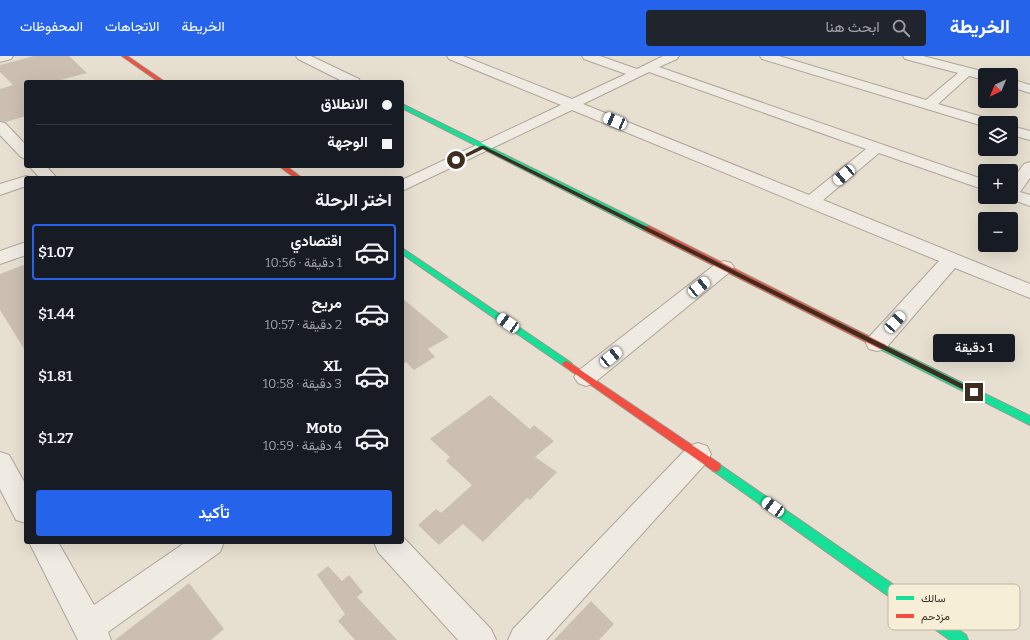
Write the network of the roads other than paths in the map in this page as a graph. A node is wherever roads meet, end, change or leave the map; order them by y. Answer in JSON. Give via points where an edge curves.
{"nodes":[{"id":1,"x":7,"y":56,"type":"edge"},
{"id":2,"x":124,"y":56,"type":"edge"},
{"id":3,"x":302,"y":56,"type":"edge"},
{"id":4,"x":453,"y":56,"type":"edge"},
{"id":5,"x":588,"y":56,"type":"edge"},
{"id":6,"x":673,"y":56,"type":"edge"},
{"id":7,"x":766,"y":56,"type":"edge"},
{"id":8,"x":909,"y":56,"type":"edge"},
{"id":9,"x":0,"y":58,"type":"edge"},
{"id":10,"x":643,"y":71,"type":"junction"},
{"id":11,"x":967,"y":71,"type":"junction"},
{"id":12,"x":978,"y":74,"type":"edge"},
{"id":13,"x":159,"y":80,"type":"edge"},
{"id":14,"x":343,"y":80,"type":"edge"},
{"id":15,"x":1018,"y":86,"type":"edge"},
{"id":16,"x":1030,"y":89,"type":"edge"},
{"id":17,"x":573,"y":104,"type":"junction"},
{"id":18,"x":929,"y":105,"type":"junction"},
{"id":19,"x":404,"y":107,"type":"edge"},
{"id":20,"x":978,"y":120,"type":"edge"},
{"id":21,"x":0,"y":126,"type":"edge"},
{"id":22,"x":1018,"y":132,"type":"edge"},
{"id":23,"x":1030,"y":136,"type":"edge"},
{"id":24,"x":20,"y":139,"type":"edge"},
{"id":25,"x":483,"y":147,"type":"junction"},
{"id":26,"x":876,"y":147,"type":"junction"},
{"id":27,"x":24,"y":149,"type":"edge"},
{"id":28,"x":1030,"y":167,"type":"edge"},
{"id":29,"x":285,"y":168,"type":"edge"},
{"id":30,"x":296,"y":176,"type":"edge"},
{"id":31,"x":24,"y":182,"type":"edge"},
{"id":32,"x":978,"y":183,"type":"edge"},
{"id":33,"x":1018,"y":184,"type":"edge"},
{"id":34,"x":404,"y":185,"type":"edge"},
{"id":35,"x":0,"y":190,"type":"edge"},
{"id":36,"x":1018,"y":197,"type":"edge"},
{"id":37,"x":1030,"y":201,"type":"edge"},
{"id":38,"x":812,"y":202,"type":"junction"},
{"id":39,"x":24,"y":249,"type":"edge"},
{"id":40,"x":404,"y":251,"type":"edge"},
{"id":41,"x":0,"y":258,"type":"edge"},
{"id":42,"x":952,"y":259,"type":"junction"},
{"id":43,"x":724,"y":267,"type":"junction"},
{"id":44,"x":1030,"y":291,"type":"edge"},
{"id":45,"x":877,"y":343,"type":"junction"},
{"id":46,"x":586,"y":377,"type":"junction"},
{"id":47,"x":1030,"y":421,"type":"edge"},
{"id":48,"x":698,"y":454,"type":"junction"},
{"id":49,"x":0,"y":463,"type":"edge"},
{"id":50,"x":24,"y":507,"type":"edge"},
{"id":51,"x":44,"y":544,"type":"edge"},
{"id":52,"x":207,"y":544,"type":"edge"},
{"id":53,"x":390,"y":544,"type":"edge"},
{"id":54,"x":888,"y":588,"type":"edge"},
{"id":55,"x":947,"y":630,"type":"edge"},
{"id":56,"x":92,"y":633,"type":"edge"},
{"id":57,"x":480,"y":640,"type":"edge"},
{"id":58,"x":524,"y":640,"type":"edge"},
{"id":59,"x":961,"y":640,"type":"edge"}],
"edges":[{"from":1,"to":9,"type":"street"},
{"from":2,"to":13,"type":"street"},
{"from":3,"to":14,"type":"street"},
{"from":4,"to":17,"type":"street"},
{"from":5,"to":10,"type":"street"},
{"from":6,"to":10,"type":"street"},
{"from":7,"to":18,"type":"street"},
{"from":8,"to":11,"type":"street"},
{"from":10,"to":17,"type":"street"},
{"from":10,"to":26,"type":"street"},
{"from":11,"to":12,"type":"street"},
{"from":11,"to":18,"type":"street"},
{"from":15,"to":16,"type":"street"},
{"from":17,"to":25,"type":"street"},
{"from":17,"to":38,"type":"street"},
{"from":18,"to":20,"type":"street"},
{"from":19,"to":25,"type":"street"},
{"from":21,"to":24,"type":"street"},
{"from":22,"to":23,"type":"street"},
{"from":24,"to":27,"type":"street"},
{"from":25,"to":34,"type":"street"},
{"from":25,"to":43,"type":"street"},
{"from":26,"to":32,"type":"street"},
{"from":26,"to":38,"type":"street"},
{"from":28,"to":33,"type":"street"},
{"from":29,"to":30,"type":"street"},
{"from":31,"to":35,"type":"street"},
{"from":36,"to":37,"type":"street"},
{"from":38,"to":42,"type":"street"},
{"from":39,"to":41,"type":"street"},
{"from":40,"to":46,"type":"street"},
{"from":42,"to":44,"type":"street"},
{"from":42,"to":45,"type":"street"},
{"from":43,"to":45,"type":"street"},
{"from":43,"to":46,"type":"street"},
{"from":45,"to":47,"type":"street"},
{"from":46,"to":48,"type":"street"},
{"from":48,"to":54,"type":"street"},
{"from":48,"to":58,"type":"street"},
{"from":49,"to":50,"type":"street"},
{"from":51,"to":56,"type":"street"},
{"from":52,"to":56,"type":"street"},
{"from":53,"to":57,"type":"street"},
{"from":55,"to":59,"type":"street"}]}
